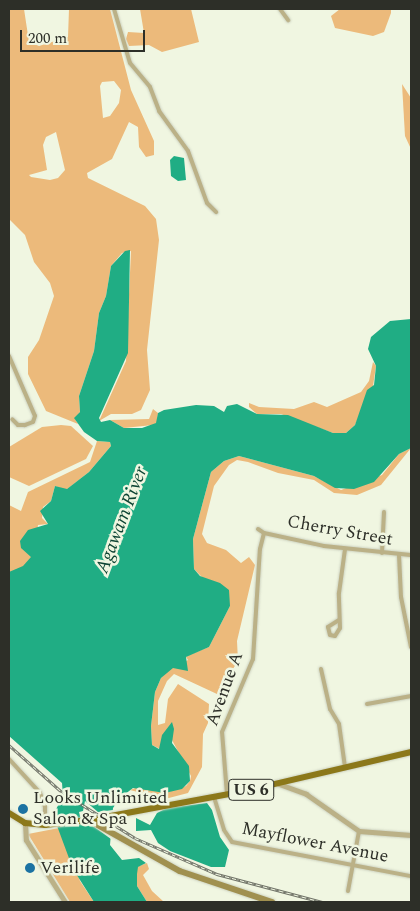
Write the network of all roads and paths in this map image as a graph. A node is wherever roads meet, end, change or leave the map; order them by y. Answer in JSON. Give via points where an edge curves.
{"nodes":[{"id":1,"x":114,"y":9,"type":"edge"},
{"id":2,"x":280,"y":9,"type":"edge"},
{"id":3,"x":288,"y":20,"type":"dead end"},
{"id":4,"x":216,"y":212,"type":"dead end"},
{"id":5,"x":9,"y":356,"type":"edge"},
{"id":6,"x":12,"y":419,"type":"dead end"},
{"id":7,"x":384,"y":512,"type":"dead end"},
{"id":8,"x":258,"y":529,"type":"dead end"},
{"id":9,"x":264,"y":533,"type":"junction"},
{"id":10,"x":345,"y":549,"type":"junction"},
{"id":11,"x":382,"y":553,"type":"junction"},
{"id":12,"x":399,"y":555,"type":"junction"},
{"id":13,"x":411,"y":555,"type":"edge"},
{"id":14,"x":339,"y":620,"type":"dead end"},
{"id":15,"x":411,"y":647,"type":"edge"},
{"id":16,"x":321,"y":669,"type":"dead end"},
{"id":17,"x":411,"y":696,"type":"edge"},
{"id":18,"x":367,"y":704,"type":"dead end"},
{"id":19,"x":411,"y":752,"type":"edge"},
{"id":20,"x":9,"y":759,"type":"edge"},
{"id":21,"x":346,"y":768,"type":"junction"},
{"id":22,"x":278,"y":784,"type":"junction"},
{"id":23,"x":227,"y":794,"type":"junction"},
{"id":24,"x":214,"y":797,"type":"junction"},
{"id":25,"x":9,"y":814,"type":"edge"},
{"id":26,"x":86,"y":820,"type":"junction"},
{"id":27,"x":25,"y":822,"type":"junction"},
{"id":28,"x":44,"y":825,"type":"junction"},
{"id":29,"x":359,"y":830,"type":"junction"},
{"id":30,"x":411,"y":835,"type":"edge"},
{"id":31,"x":352,"y":864,"type":"junction"},
{"id":32,"x":411,"y":876,"type":"edge"},
{"id":33,"x":348,"y":891,"type":"dead end"},
{"id":34,"x":65,"y":902,"type":"edge"},
{"id":35,"x":272,"y":902,"type":"edge"}],
"edges":[{"from":1,"to":4,"type":"street","via":[[130,63],[150,87],[156,106],[183,143],[207,203]]},
{"from":2,"to":3,"type":"street"},
{"from":5,"to":6,"type":"street","via":[[35,416],[26,426],[18,425]]},
{"from":7,"to":11,"type":"street"},
{"from":8,"to":9,"type":"street"},
{"from":9,"to":10,"type":"street","name":"Cherry Street"},
{"from":9,"to":23,"type":"street","name":"Avenue A","via":[[260,549],[253,659],[222,732]]},
{"from":10,"to":11,"type":"street","name":"Cherry Street"},
{"from":10,"to":14,"type":"street"},
{"from":11,"to":12,"type":"street","name":"Cherry Street"},
{"from":12,"to":13,"type":"street","name":"Cherry Street"},
{"from":12,"to":15,"type":"street","via":[[401,597]]},
{"from":16,"to":21,"type":"street","via":[[330,708],[341,731]]},
{"from":17,"to":18,"type":"street"},
{"from":19,"to":21,"type":"main road","number":"US 6"},
{"from":20,"to":28,"type":"street","via":[[40,794],[45,807]]},
{"from":21,"to":22,"type":"main road","number":"US 6"},
{"from":22,"to":23,"type":"main road","number":"US 6"},
{"from":22,"to":29,"type":"street","via":[[306,794]]},
{"from":23,"to":24,"type":"main road","number":"US 6"},
{"from":24,"to":26,"type":"main road","number":"US 6"},
{"from":24,"to":31,"type":"street","name":"Mayflower Avenue","via":[[231,842]]},
{"from":25,"to":27,"type":"main road","number":"US 6"},
{"from":26,"to":28,"type":"main road","number":"US 6"},
{"from":26,"to":35,"type":"main road","via":[[180,871]]},
{"from":27,"to":28,"type":"main road","number":"US 6"},
{"from":27,"to":34,"type":"street","via":[[26,840]]},
{"from":29,"to":30,"type":"street"},
{"from":29,"to":31,"type":"street"},
{"from":31,"to":32,"type":"street","name":"Mayflower Avenue"},
{"from":31,"to":33,"type":"street"}]}
